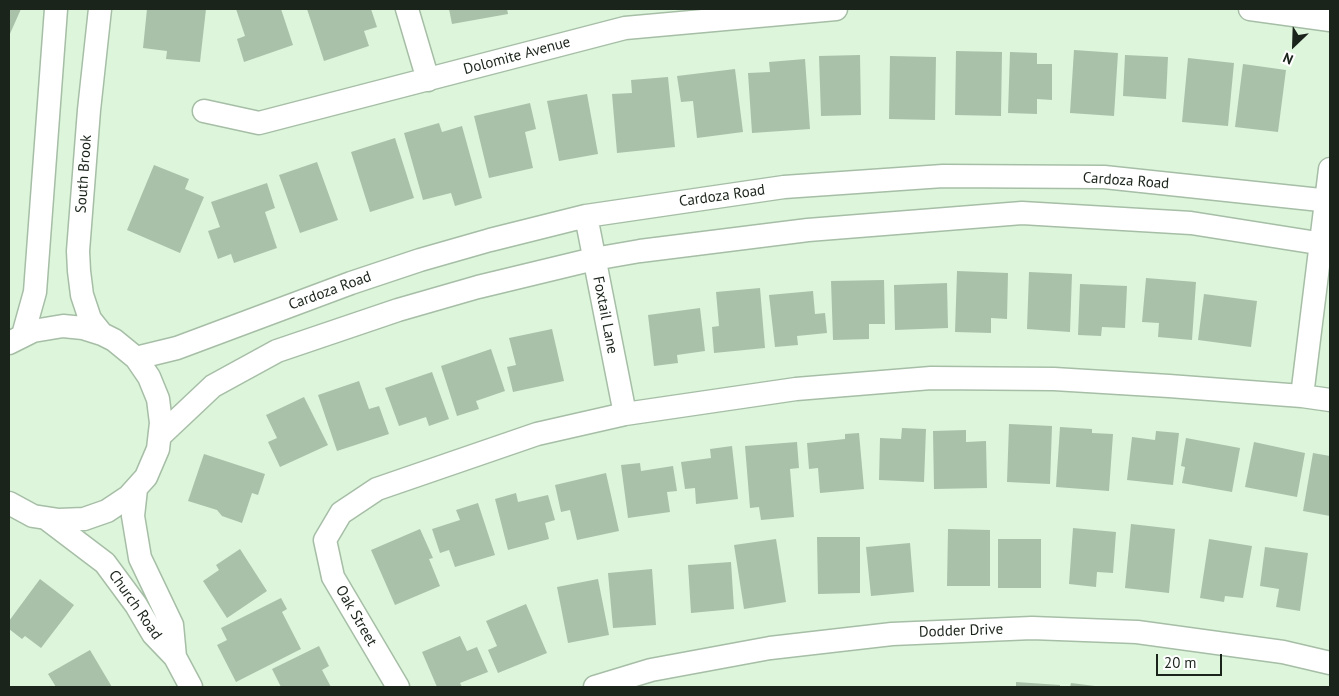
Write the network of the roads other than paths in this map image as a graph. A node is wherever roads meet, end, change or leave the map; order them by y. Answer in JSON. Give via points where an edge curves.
{"nodes":[{"id":1,"x":56,"y":9,"type":"edge"},
{"id":2,"x":100,"y":9,"type":"edge"},
{"id":3,"x":407,"y":9,"type":"edge"},
{"id":4,"x":836,"y":9,"type":"edge"},
{"id":5,"x":1250,"y":9,"type":"edge"},
{"id":6,"x":623,"y":18,"type":"edge"},
{"id":7,"x":1330,"y":20,"type":"edge"},
{"id":8,"x":428,"y":80,"type":"junction"},
{"id":9,"x":204,"y":111,"type":"dead end"},
{"id":10,"x":1330,"y":169,"type":"edge"},
{"id":11,"x":1328,"y":201,"type":"edge"},
{"id":12,"x":586,"y":216,"type":"junction"},
{"id":13,"x":1325,"y":245,"type":"edge"},
{"id":14,"x":594,"y":259,"type":"junction"},
{"id":15,"x":102,"y":334,"type":"junction"},
{"id":16,"x":14,"y":338,"type":"edge"},
{"id":17,"x":136,"y":358,"type":"junction"},
{"id":18,"x":1302,"y":396,"type":"junction"},
{"id":19,"x":1330,"y":400,"type":"edge"},
{"id":20,"x":625,"y":414,"type":"junction"},
{"id":21,"x":161,"y":434,"type":"junction"},
{"id":22,"x":136,"y":489,"type":"junction"},
{"id":23,"x":12,"y":507,"type":"edge"},
{"id":24,"x":47,"y":519,"type":"junction"},
{"id":25,"x":175,"y":657,"type":"junction"},
{"id":26,"x":1330,"y":662,"type":"edge"},
{"id":27,"x":191,"y":687,"type":"edge"},
{"id":28,"x":398,"y":687,"type":"edge"},
{"id":29,"x":595,"y":687,"type":"edge"}],
"edges":[{"from":1,"to":16,"type":"street","via":[[35,292]]},
{"from":2,"to":15,"type":"street","name":"South Brook","via":[[78,252],[82,295],[90,318]]},
{"from":3,"to":8,"type":"street"},
{"from":4,"to":6,"type":"street","name":"Dolomite Avenue"},
{"from":5,"to":7,"type":"street"},
{"from":6,"to":8,"type":"street","name":"Dolomite Avenue"},
{"from":8,"to":9,"type":"street","name":"Dolomite Avenue","via":[[259,123]]},
{"from":10,"to":11,"type":"street"},
{"from":11,"to":12,"type":"street","name":"Cardoza Road","via":[[1104,177],[943,176],[784,187]]},
{"from":11,"to":13,"type":"street"},
{"from":12,"to":14,"type":"street","name":"Foxtail Lane"},
{"from":12,"to":17,"type":"street","name":"Cardoza Road","via":[[420,260],[177,348]]},
{"from":13,"to":14,"type":"street","via":[[1191,223],[1022,213],[808,230]]},
{"from":13,"to":18,"type":"street"},
{"from":14,"to":20,"type":"street","name":"Foxtail Lane"},
{"from":14,"to":21,"type":"street","via":[[398,310],[277,351],[213,386]]},
{"from":15,"to":16,"type":"street","via":[[63,326]]},
{"from":15,"to":17,"type":"street"},
{"from":17,"to":21,"type":"street","via":[[154,388]]},
{"from":18,"to":19,"type":"street"},
{"from":18,"to":20,"type":"street","via":[[1054,379],[931,378],[796,389]]},
{"from":20,"to":28,"type":"street","name":"Oak Street","via":[[537,434],[377,489],[341,513],[325,540],[333,577]]},
{"from":21,"to":22,"type":"street","via":[[153,463]]},
{"from":22,"to":24,"type":"street","via":[[118,505],[96,515],[72,520]]},
{"from":22,"to":25,"type":"street","name":"Church Road","via":[[132,516],[140,558],[172,625]]},
{"from":23,"to":24,"type":"street"},
{"from":24,"to":25,"type":"street","name":"Church Road","via":[[105,563],[153,634]]},
{"from":25,"to":27,"type":"street","name":"Church Road"},
{"from":26,"to":29,"type":"street","name":"Dodder Drive","via":[[1283,652],[1137,632],[1032,628],[892,634],[770,648],[651,670]]}]}
